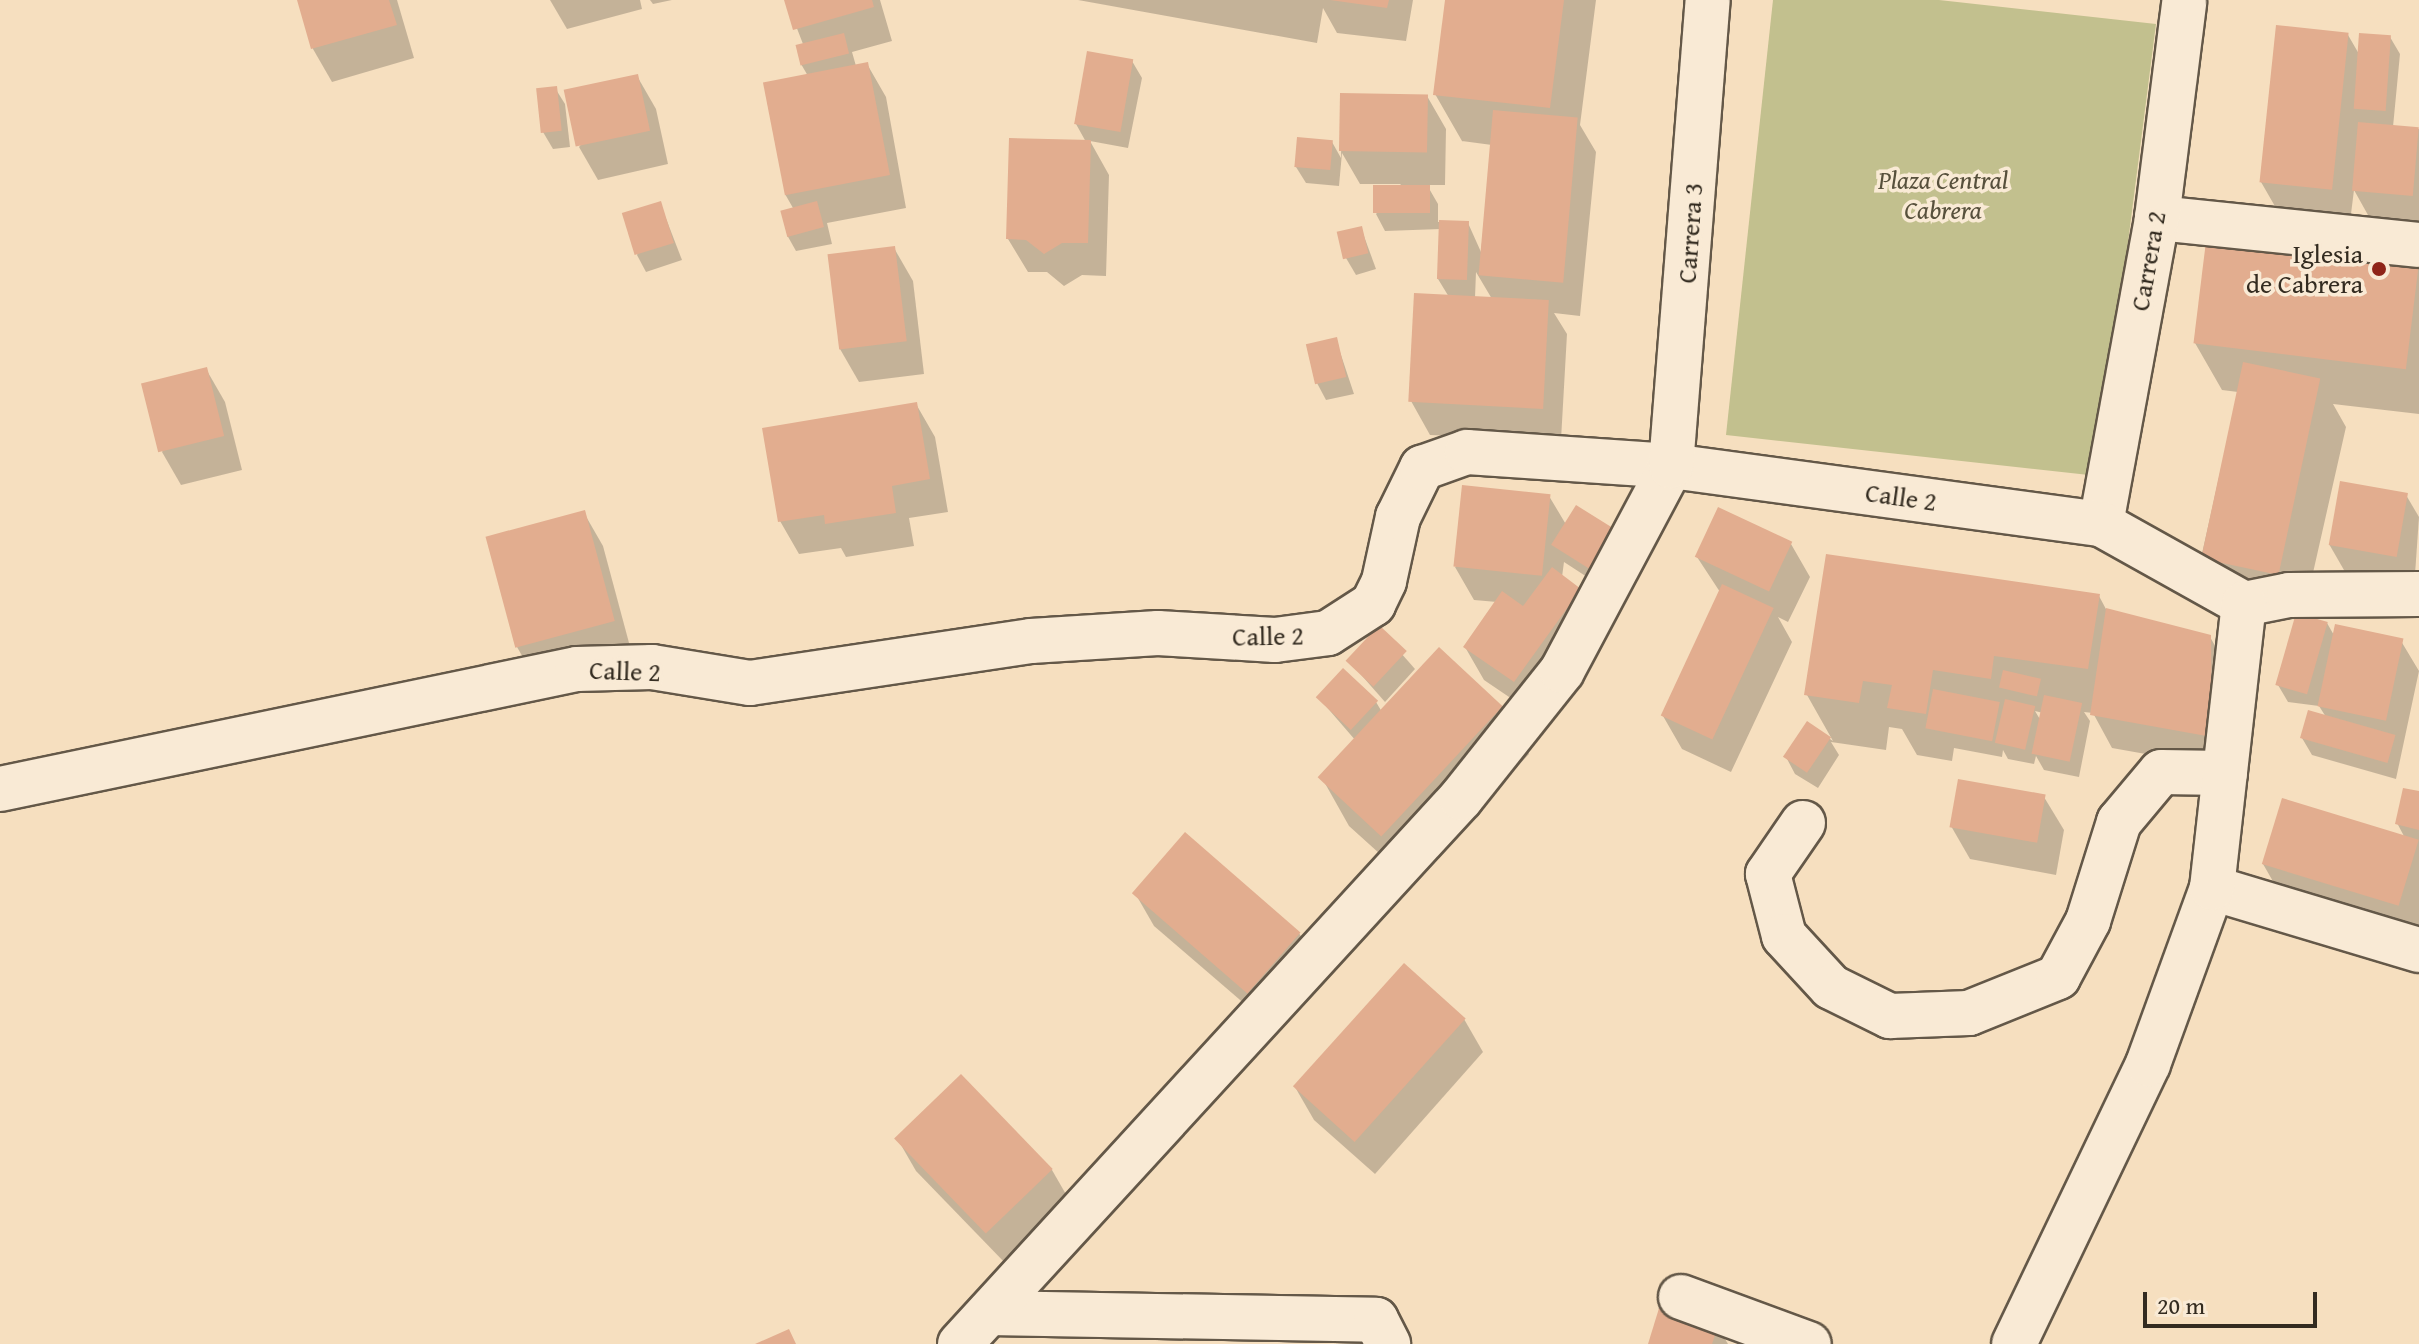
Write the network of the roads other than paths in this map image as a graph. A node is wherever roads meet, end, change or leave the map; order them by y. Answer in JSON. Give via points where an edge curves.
{"nodes":[{"id":1,"x":1708,"y":0,"type":"edge"},
{"id":2,"x":2177,"y":1,"type":"edge"},
{"id":3,"x":2157,"y":218,"type":"junction"},
{"id":4,"x":2419,"y":245,"type":"edge"},
{"id":5,"x":1671,"y":466,"type":"junction"},
{"id":6,"x":2101,"y":524,"type":"junction"},
{"id":7,"x":2419,"y":594,"type":"edge"},
{"id":8,"x":2244,"y":604,"type":"junction"},
{"id":9,"x":2225,"y":773,"type":"junction"},
{"id":10,"x":0,"y":789,"type":"edge"},
{"id":11,"x":1803,"y":823,"type":"dead end"},
{"id":12,"x":2212,"y":888,"type":"junction"},
{"id":13,"x":2419,"y":950,"type":"edge"},
{"id":14,"x":1681,"y":1297,"type":"dead end"},
{"id":15,"x":975,"y":1328,"type":"edge"},
{"id":16,"x":1388,"y":1344,"type":"edge"},
{"id":17,"x":1809,"y":1344,"type":"edge"},
{"id":18,"x":2014,"y":1344,"type":"edge"}],
"edges":[{"from":1,"to":5,"type":"street","name":"Carrera 3"},
{"from":2,"to":3,"type":"street","name":"Carrera 2"},
{"from":3,"to":4,"type":"street"},
{"from":3,"to":6,"type":"street","name":"Carrera 2"},
{"from":5,"to":6,"type":"street","name":"Calle 2"},
{"from":5,"to":10,"type":"street","name":"Calle 2","via":[[1467,452],[1422,468],[1398,517],[1384,581],[1373,604],[1328,633],[1275,640],[1158,633],[1031,641],[750,683],[652,667],[577,669]]},
{"from":5,"to":15,"type":"street","via":[[1562,671],[1470,787]]},
{"from":6,"to":8,"type":"street","name":"Calle 2"},
{"from":7,"to":8,"type":"street","via":[[2289,595]]},
{"from":8,"to":9,"type":"street"},
{"from":9,"to":11,"type":"street","via":[[2161,772],[2119,822],[2088,921],[2058,977],[1969,1013],[1890,1016],[1831,987],[1784,936],[1768,874]]},
{"from":9,"to":12,"type":"street"},
{"from":12,"to":13,"type":"street"},
{"from":12,"to":18,"type":"street","via":[[2148,1064]]},
{"from":14,"to":17,"type":"street"},
{"from":15,"to":16,"type":"street","via":[[1376,1320]]}]}
